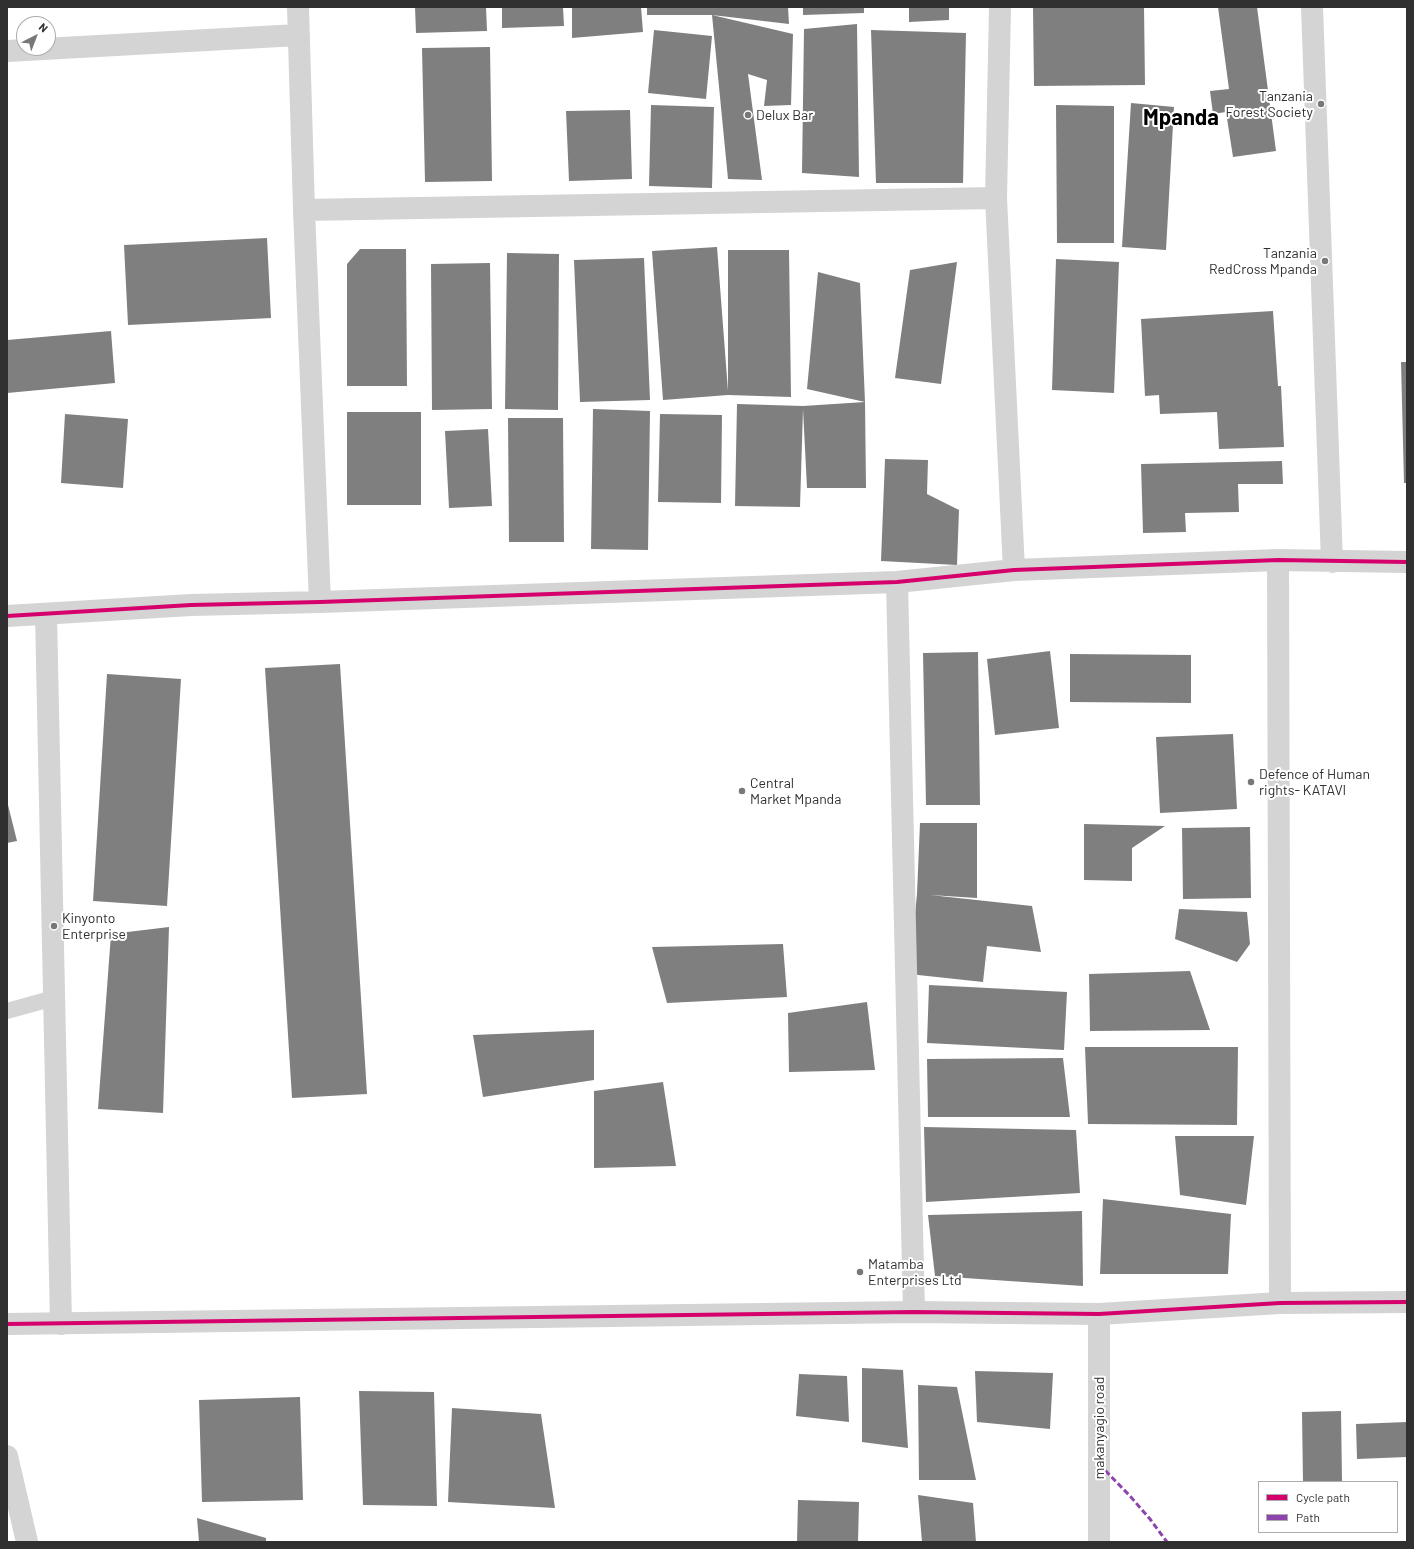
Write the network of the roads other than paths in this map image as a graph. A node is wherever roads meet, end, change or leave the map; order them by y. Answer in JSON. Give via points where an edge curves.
{"nodes":[{"id":1,"x":298,"y":7,"type":"edge"},
{"id":2,"x":1000,"y":7,"type":"edge"},
{"id":3,"x":1312,"y":7,"type":"edge"},
{"id":4,"x":298,"y":35,"type":"junction"},
{"id":5,"x":7,"y":51,"type":"edge"},
{"id":6,"x":996,"y":198,"type":"junction"},
{"id":7,"x":304,"y":210,"type":"junction"},
{"id":8,"x":1278,"y":560,"type":"junction"},
{"id":9,"x":1332,"y":562,"type":"junction"},
{"id":10,"x":1407,"y":562,"type":"edge"},
{"id":11,"x":1014,"y":570,"type":"junction"},
{"id":12,"x":897,"y":582,"type":"junction"},
{"id":13,"x":320,"y":602,"type":"junction"},
{"id":14,"x":46,"y":614,"type":"junction"},
{"id":15,"x":7,"y":616,"type":"edge"},
{"id":16,"x":54,"y":998,"type":"junction"},
{"id":17,"x":7,"y":1011,"type":"edge"},
{"id":18,"x":1407,"y":1302,"type":"edge"},
{"id":19,"x":1280,"y":1303,"type":"junction"},
{"id":20,"x":914,"y":1312,"type":"junction"},
{"id":21,"x":1099,"y":1314,"type":"junction"},
{"id":22,"x":7,"y":1324,"type":"edge"},
{"id":23,"x":61,"y":1324,"type":"junction"},
{"id":24,"x":7,"y":1456,"type":"edge"},
{"id":25,"x":27,"y":1542,"type":"edge"},
{"id":26,"x":1098,"y":1542,"type":"edge"}],
"edges":[{"from":1,"to":4,"type":"street"},
{"from":2,"to":6,"type":"street"},
{"from":3,"to":9,"type":"street"},
{"from":4,"to":5,"type":"street"},
{"from":4,"to":7,"type":"street"},
{"from":6,"to":7,"type":"street"},
{"from":6,"to":11,"type":"street"},
{"from":7,"to":13,"type":"street"},
{"from":8,"to":9,"type":"street"},
{"from":8,"to":11,"type":"street"},
{"from":8,"to":19,"type":"street"},
{"from":9,"to":10,"type":"street"},
{"from":11,"to":12,"type":"street"},
{"from":12,"to":13,"type":"street"},
{"from":12,"to":20,"type":"street"},
{"from":13,"to":14,"type":"street","via":[[191,605]]},
{"from":14,"to":15,"type":"street"},
{"from":14,"to":16,"type":"street"},
{"from":16,"to":17,"type":"lane"},
{"from":16,"to":23,"type":"street"},
{"from":18,"to":19,"type":"street"},
{"from":19,"to":21,"type":"street"},
{"from":20,"to":21,"type":"street"},
{"from":20,"to":23,"type":"street"},
{"from":21,"to":26,"type":"street","name":"makanyagio road"},
{"from":22,"to":23,"type":"street"},
{"from":24,"to":25,"type":"street"}]}
